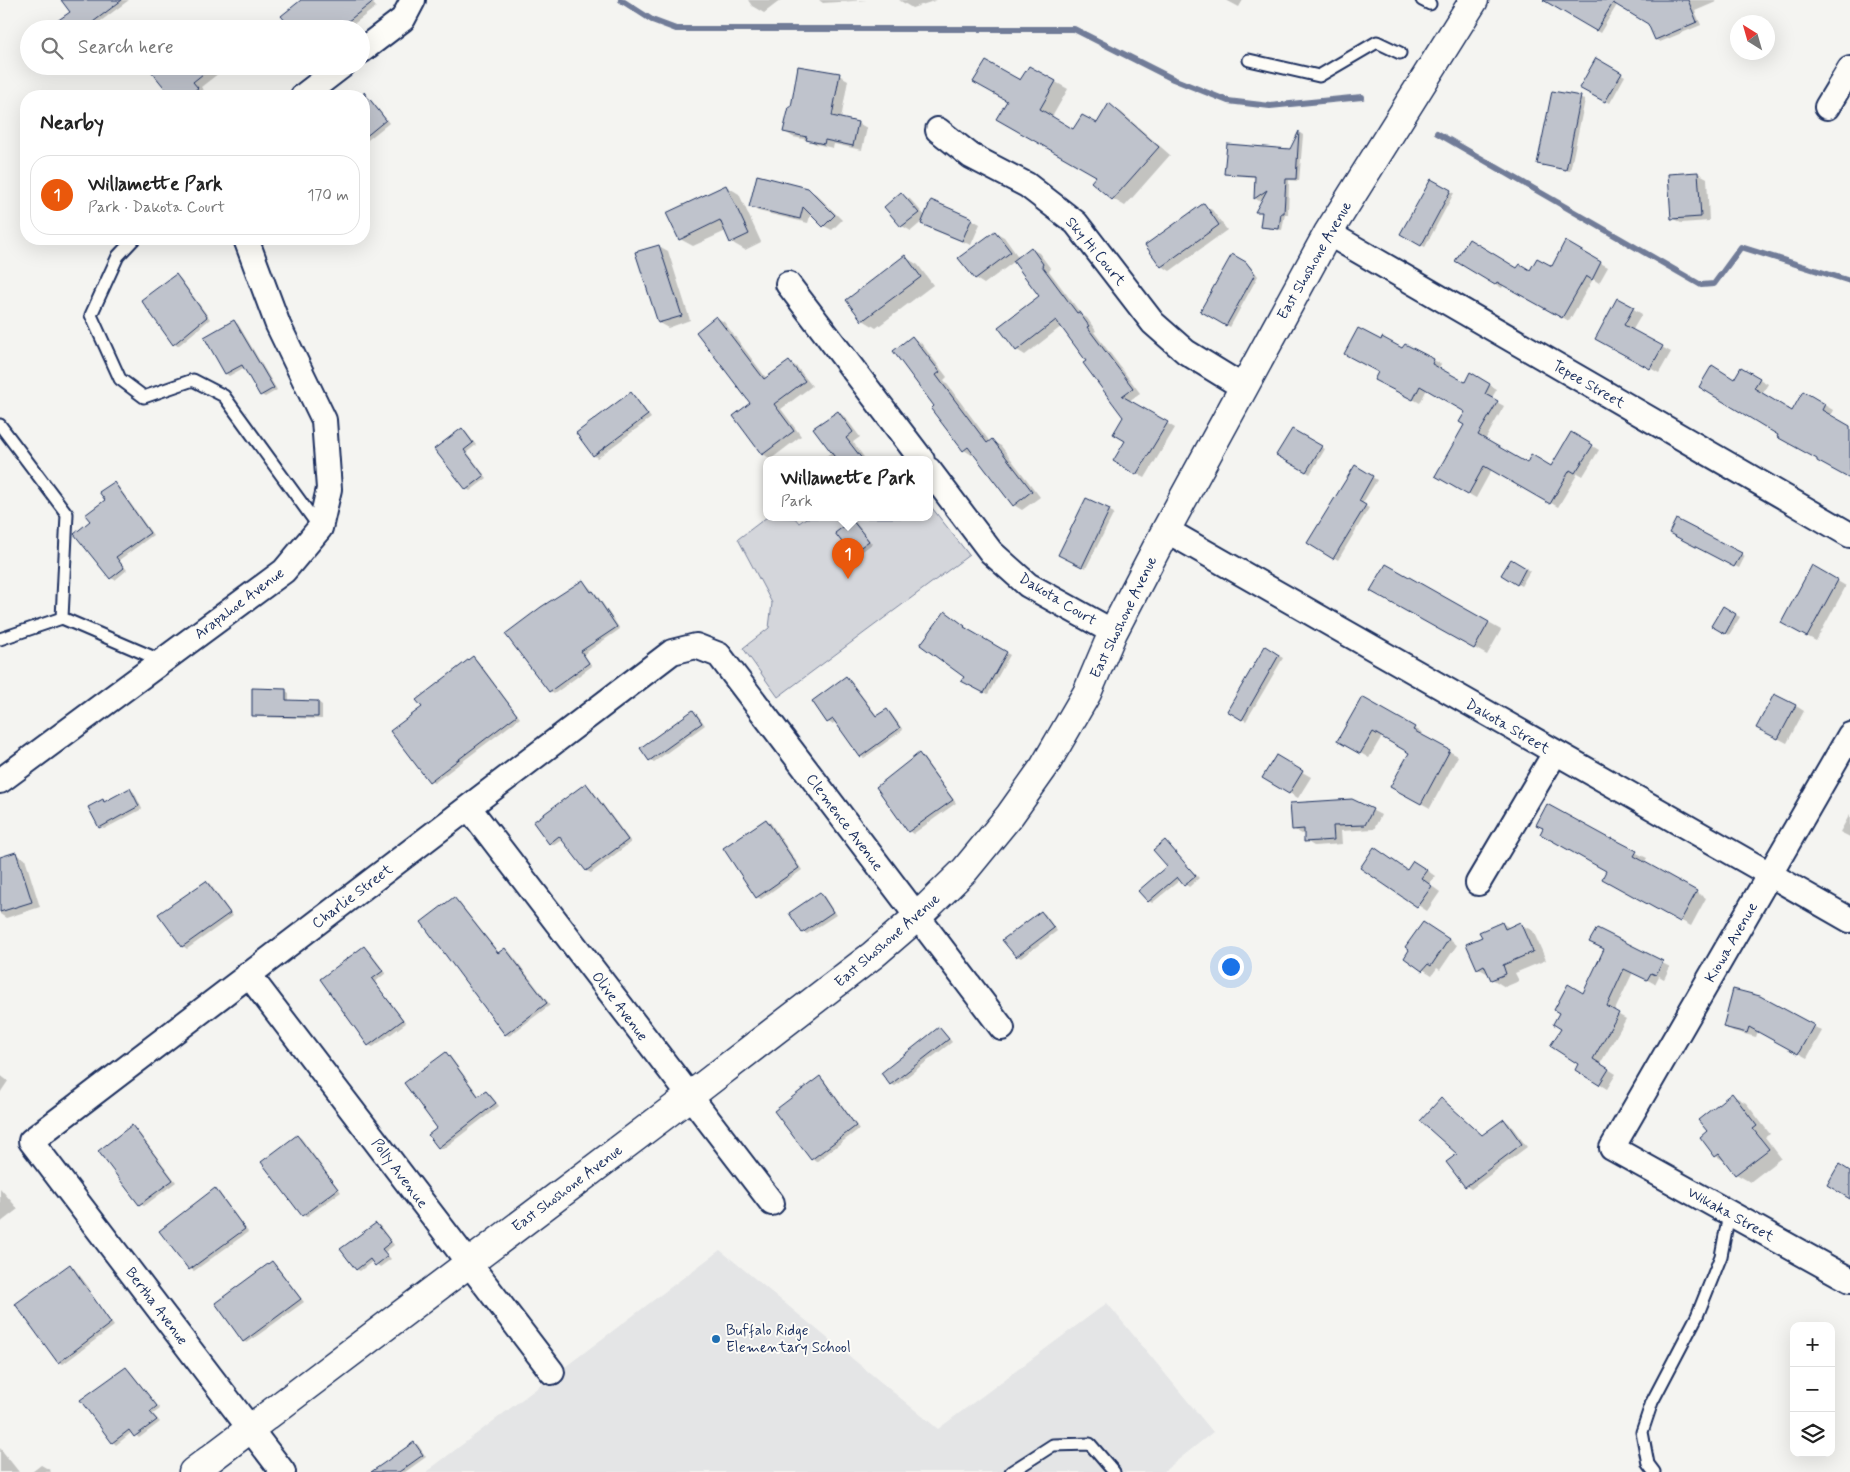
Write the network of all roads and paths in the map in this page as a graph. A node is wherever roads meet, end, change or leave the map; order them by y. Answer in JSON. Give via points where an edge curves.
{"nodes":[{"id":1,"x":413,"y":0,"type":"edge"},
{"id":2,"x":1474,"y":0,"type":"edge"},
{"id":3,"x":370,"y":44,"type":"edge"},
{"id":4,"x":1400,"y":53,"type":"dead end"},
{"id":5,"x":1249,"y":60,"type":"dead end"},
{"id":6,"x":1850,"y":69,"type":"edge"},
{"id":7,"x":330,"y":75,"type":"edge"},
{"id":8,"x":311,"y":90,"type":"edge"},
{"id":9,"x":1828,"y":107,"type":"dead end"},
{"id":10,"x":938,"y":130,"type":"dead end"},
{"id":11,"x":1328,"y":233,"type":"junction"},
{"id":12,"x":128,"y":245,"type":"edge"},
{"id":13,"x":248,"y":245,"type":"edge"},
{"id":14,"x":788,"y":284,"type":"dead end"},
{"id":15,"x":1243,"y":387,"type":"junction"},
{"id":16,"x":0,"y":425,"type":"edge"},
{"id":17,"x":919,"y":456,"type":"edge"},
{"id":18,"x":933,"y":475,"type":"edge"},
{"id":19,"x":320,"y":528,"type":"junction"},
{"id":20,"x":1166,"y":530,"type":"junction"},
{"id":21,"x":1850,"y":535,"type":"edge"},
{"id":22,"x":62,"y":618,"type":"junction"},
{"id":23,"x":1113,"y":632,"type":"junction"},
{"id":24,"x":0,"y":639,"type":"edge"},
{"id":25,"x":672,"y":652,"type":"joint"},
{"id":26,"x":162,"y":661,"type":"junction"},
{"id":27,"x":1850,"y":735,"type":"edge"},
{"id":28,"x":1555,"y":753,"type":"junction"},
{"id":29,"x":0,"y":782,"type":"edge"},
{"id":30,"x":469,"y":808,"type":"junction"},
{"id":31,"x":1770,"y":875,"type":"junction"},
{"id":32,"x":1478,"y":884,"type":"dead end"},
{"id":33,"x":918,"y":917,"type":"junction"},
{"id":34,"x":1850,"y":920,"type":"edge"},
{"id":35,"x":248,"y":974,"type":"junction"},
{"id":36,"x":1002,"y":1028,"type":"dead end"},
{"id":37,"x":690,"y":1096,"type":"junction"},
{"id":38,"x":32,"y":1141,"type":"joint"},
{"id":39,"x":1612,"y":1148,"type":"joint"},
{"id":40,"x":772,"y":1203,"type":"dead end"},
{"id":41,"x":1729,"y":1214,"type":"junction"},
{"id":42,"x":468,"y":1262,"type":"junction"},
{"id":43,"x":1850,"y":1280,"type":"edge"},
{"id":44,"x":552,"y":1372,"type":"dead end"},
{"id":45,"x":250,"y":1428,"type":"junction"},
{"id":46,"x":193,"y":1472,"type":"edge"},
{"id":47,"x":284,"y":1472,"type":"edge"},
{"id":48,"x":1011,"y":1472,"type":"edge"},
{"id":49,"x":1114,"y":1472,"type":"edge"},
{"id":50,"x":1654,"y":1472,"type":"edge"}],
"edges":[{"from":1,"to":3,"type":"street","via":[[402,18]]},
{"from":2,"to":11,"type":"street","name":"East Shoshone Avenue"},
{"from":4,"to":5,"type":"lane","via":[[1377,42],[1319,76]]},
{"from":6,"to":9,"type":"street"},
{"from":7,"to":8,"type":"street"},
{"from":10,"to":15,"type":"street","name":"Sky Hi Court","via":[[971,156],[1027,185],[1076,223],[1153,323],[1186,352]]},
{"from":11,"to":15,"type":"street","name":"East Shoshone Avenue"},
{"from":11,"to":21,"type":"street","name":"Tepee Street"},
{"from":12,"to":19,"type":"lane","via":[[118,256],[91,315],[120,379],[144,397],[193,380],[224,396]]},
{"from":13,"to":19,"type":"street","name":"Arapahoe Avenue","via":[[278,325],[324,420],[329,489]]},
{"from":14,"to":17,"type":"street"},
{"from":15,"to":20,"type":"street","name":"East Shoshone Avenue"},
{"from":16,"to":22,"type":"lane","via":[[67,514]]},
{"from":18,"to":23,"type":"street","name":"Dakota Court","via":[[991,552],[1028,585]]},
{"from":19,"to":26,"type":"street","name":"Arapahoe Avenue","via":[[284,571]]},
{"from":20,"to":23,"type":"street","name":"East Shoshone Avenue"},
{"from":20,"to":28,"type":"street","name":"Dakota Street"},
{"from":22,"to":24,"type":"lane"},
{"from":22,"to":26,"type":"lane"},
{"from":23,"to":33,"type":"street","name":"East Shoshone Avenue","via":[[1086,693],[1044,767],[965,870]]},
{"from":25,"to":30,"type":"street","name":"Charlie Street"},
{"from":25,"to":33,"type":"street","name":"Clemence Avenue","via":[[696,646],[719,655]]},
{"from":26,"to":29,"type":"street","name":"Arapahoe Avenue"},
{"from":27,"to":31,"type":"street","name":"Kiowa Avenue"},
{"from":28,"to":31,"type":"street","name":"Dakota Street"},
{"from":28,"to":32,"type":"street"},
{"from":30,"to":35,"type":"street","name":"Charlie Street"},
{"from":30,"to":37,"type":"street","name":"Olive Avenue"},
{"from":31,"to":34,"type":"street","name":"Dakota Street"},
{"from":31,"to":39,"type":"street","name":"Kiowa Avenue"},
{"from":33,"to":36,"type":"street","name":"Clemence Avenue"},
{"from":33,"to":37,"type":"street","name":"East Shoshone Avenue"},
{"from":35,"to":38,"type":"street","name":"Charlie Street"},
{"from":35,"to":42,"type":"street","name":"Polly Avenue"},
{"from":37,"to":40,"type":"street","name":"Olive Avenue"},
{"from":37,"to":42,"type":"street","name":"East Shoshone Avenue"},
{"from":38,"to":45,"type":"street","name":"Bertha Avenue"},
{"from":39,"to":41,"type":"street","name":"Wikaka Street"},
{"from":41,"to":43,"type":"street","name":"Wikaka Street"},
{"from":41,"to":50,"type":"lane","via":[[1721,1256],[1697,1316],[1652,1402],[1642,1432],[1648,1464]]},
{"from":42,"to":44,"type":"street","name":"Polly Avenue"},
{"from":42,"to":45,"type":"street","name":"East Shoshone Avenue"},
{"from":45,"to":46,"type":"street","name":"East Shoshone Avenue"},
{"from":45,"to":47,"type":"street","name":"Bertha Avenue"},
{"from":48,"to":49,"type":"lane","via":[[1053,1445],[1090,1444]]}]}
